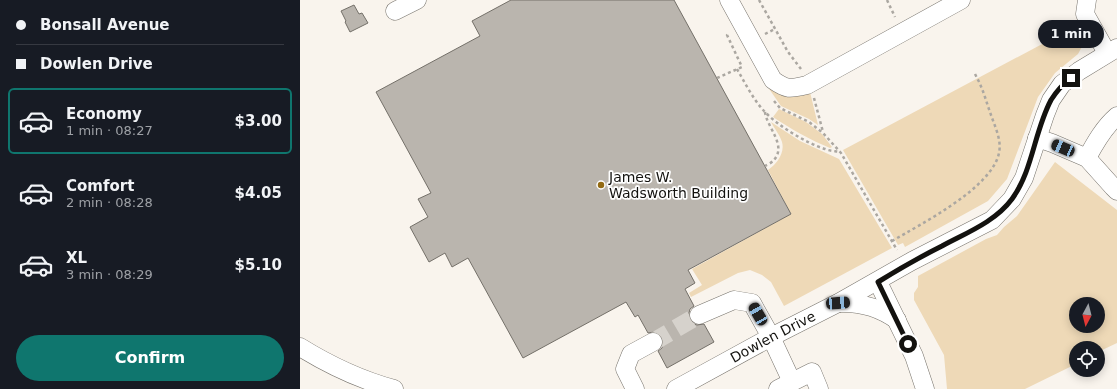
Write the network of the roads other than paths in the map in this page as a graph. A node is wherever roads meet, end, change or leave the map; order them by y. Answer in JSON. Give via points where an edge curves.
{"nodes":[{"id":1,"x":416,"y":0,"type":"edge"},
{"id":2,"x":729,"y":0,"type":"edge"},
{"id":3,"x":961,"y":0,"type":"edge"},
{"id":4,"x":1087,"y":0,"type":"edge"},
{"id":5,"x":395,"y":11,"type":"dead end"},
{"id":6,"x":1112,"y":51,"type":"edge"},
{"id":7,"x":1117,"y":116,"type":"edge"},
{"id":8,"x":1037,"y":138,"type":"junction"},
{"id":9,"x":1087,"y":158,"type":"junction"},
{"id":10,"x":1117,"y":191,"type":"edge"},
{"id":11,"x":878,"y":282,"type":"junction"},
{"id":12,"x":838,"y":303,"type":"junction"},
{"id":13,"x":699,"y":315,"type":"tunnel mouth"},
{"id":14,"x":897,"y":320,"type":"junction"},
{"id":15,"x":771,"y":337,"type":"junction"},
{"id":16,"x":653,"y":342,"type":"tunnel mouth"},
{"id":17,"x":300,"y":347,"type":"edge"},
{"id":18,"x":785,"y":385,"type":"edge"},
{"id":19,"x":394,"y":389,"type":"edge"},
{"id":20,"x":635,"y":389,"type":"edge"},
{"id":21,"x":676,"y":389,"type":"edge"},
{"id":22,"x":819,"y":389,"type":"edge"},
{"id":23,"x":926,"y":389,"type":"edge"}],
"edges":[{"from":1,"to":5,"type":"street"},
{"from":2,"to":3,"type":"street","via":[[773,80],[783,87],[794,88],[807,85]]},
{"from":4,"to":6,"type":"street","via":[[1085,14]]},
{"from":6,"to":8,"type":"street","name":"Dowlen Drive","via":[[1062,84],[1051,100]]},
{"from":7,"to":9,"type":"street"},
{"from":8,"to":9,"type":"street"},
{"from":8,"to":11,"type":"street","name":"Dowlen Drive","via":[[1024,178],[1012,200],[992,220],[912,261]]},
{"from":9,"to":10,"type":"street"},
{"from":11,"to":12,"type":"street","name":"Dowlen Drive"},
{"from":11,"to":14,"type":"street"},
{"from":12,"to":14,"type":"street","via":[[870,306]]},
{"from":12,"to":15,"type":"street","name":"Dowlen Drive"},
{"from":13,"to":15,"type":"street","via":[[734,300],[752,303]]},
{"from":14,"to":23,"type":"street"},
{"from":15,"to":18,"type":"street"},
{"from":15,"to":21,"type":"street","name":"Dowlen Drive"},
{"from":16,"to":20,"type":"street","via":[[631,354],[624,369]]},
{"from":17,"to":19,"type":"street","via":[[338,368]]},
{"from":18,"to":22,"type":"street","via":[[812,372]]}]}
